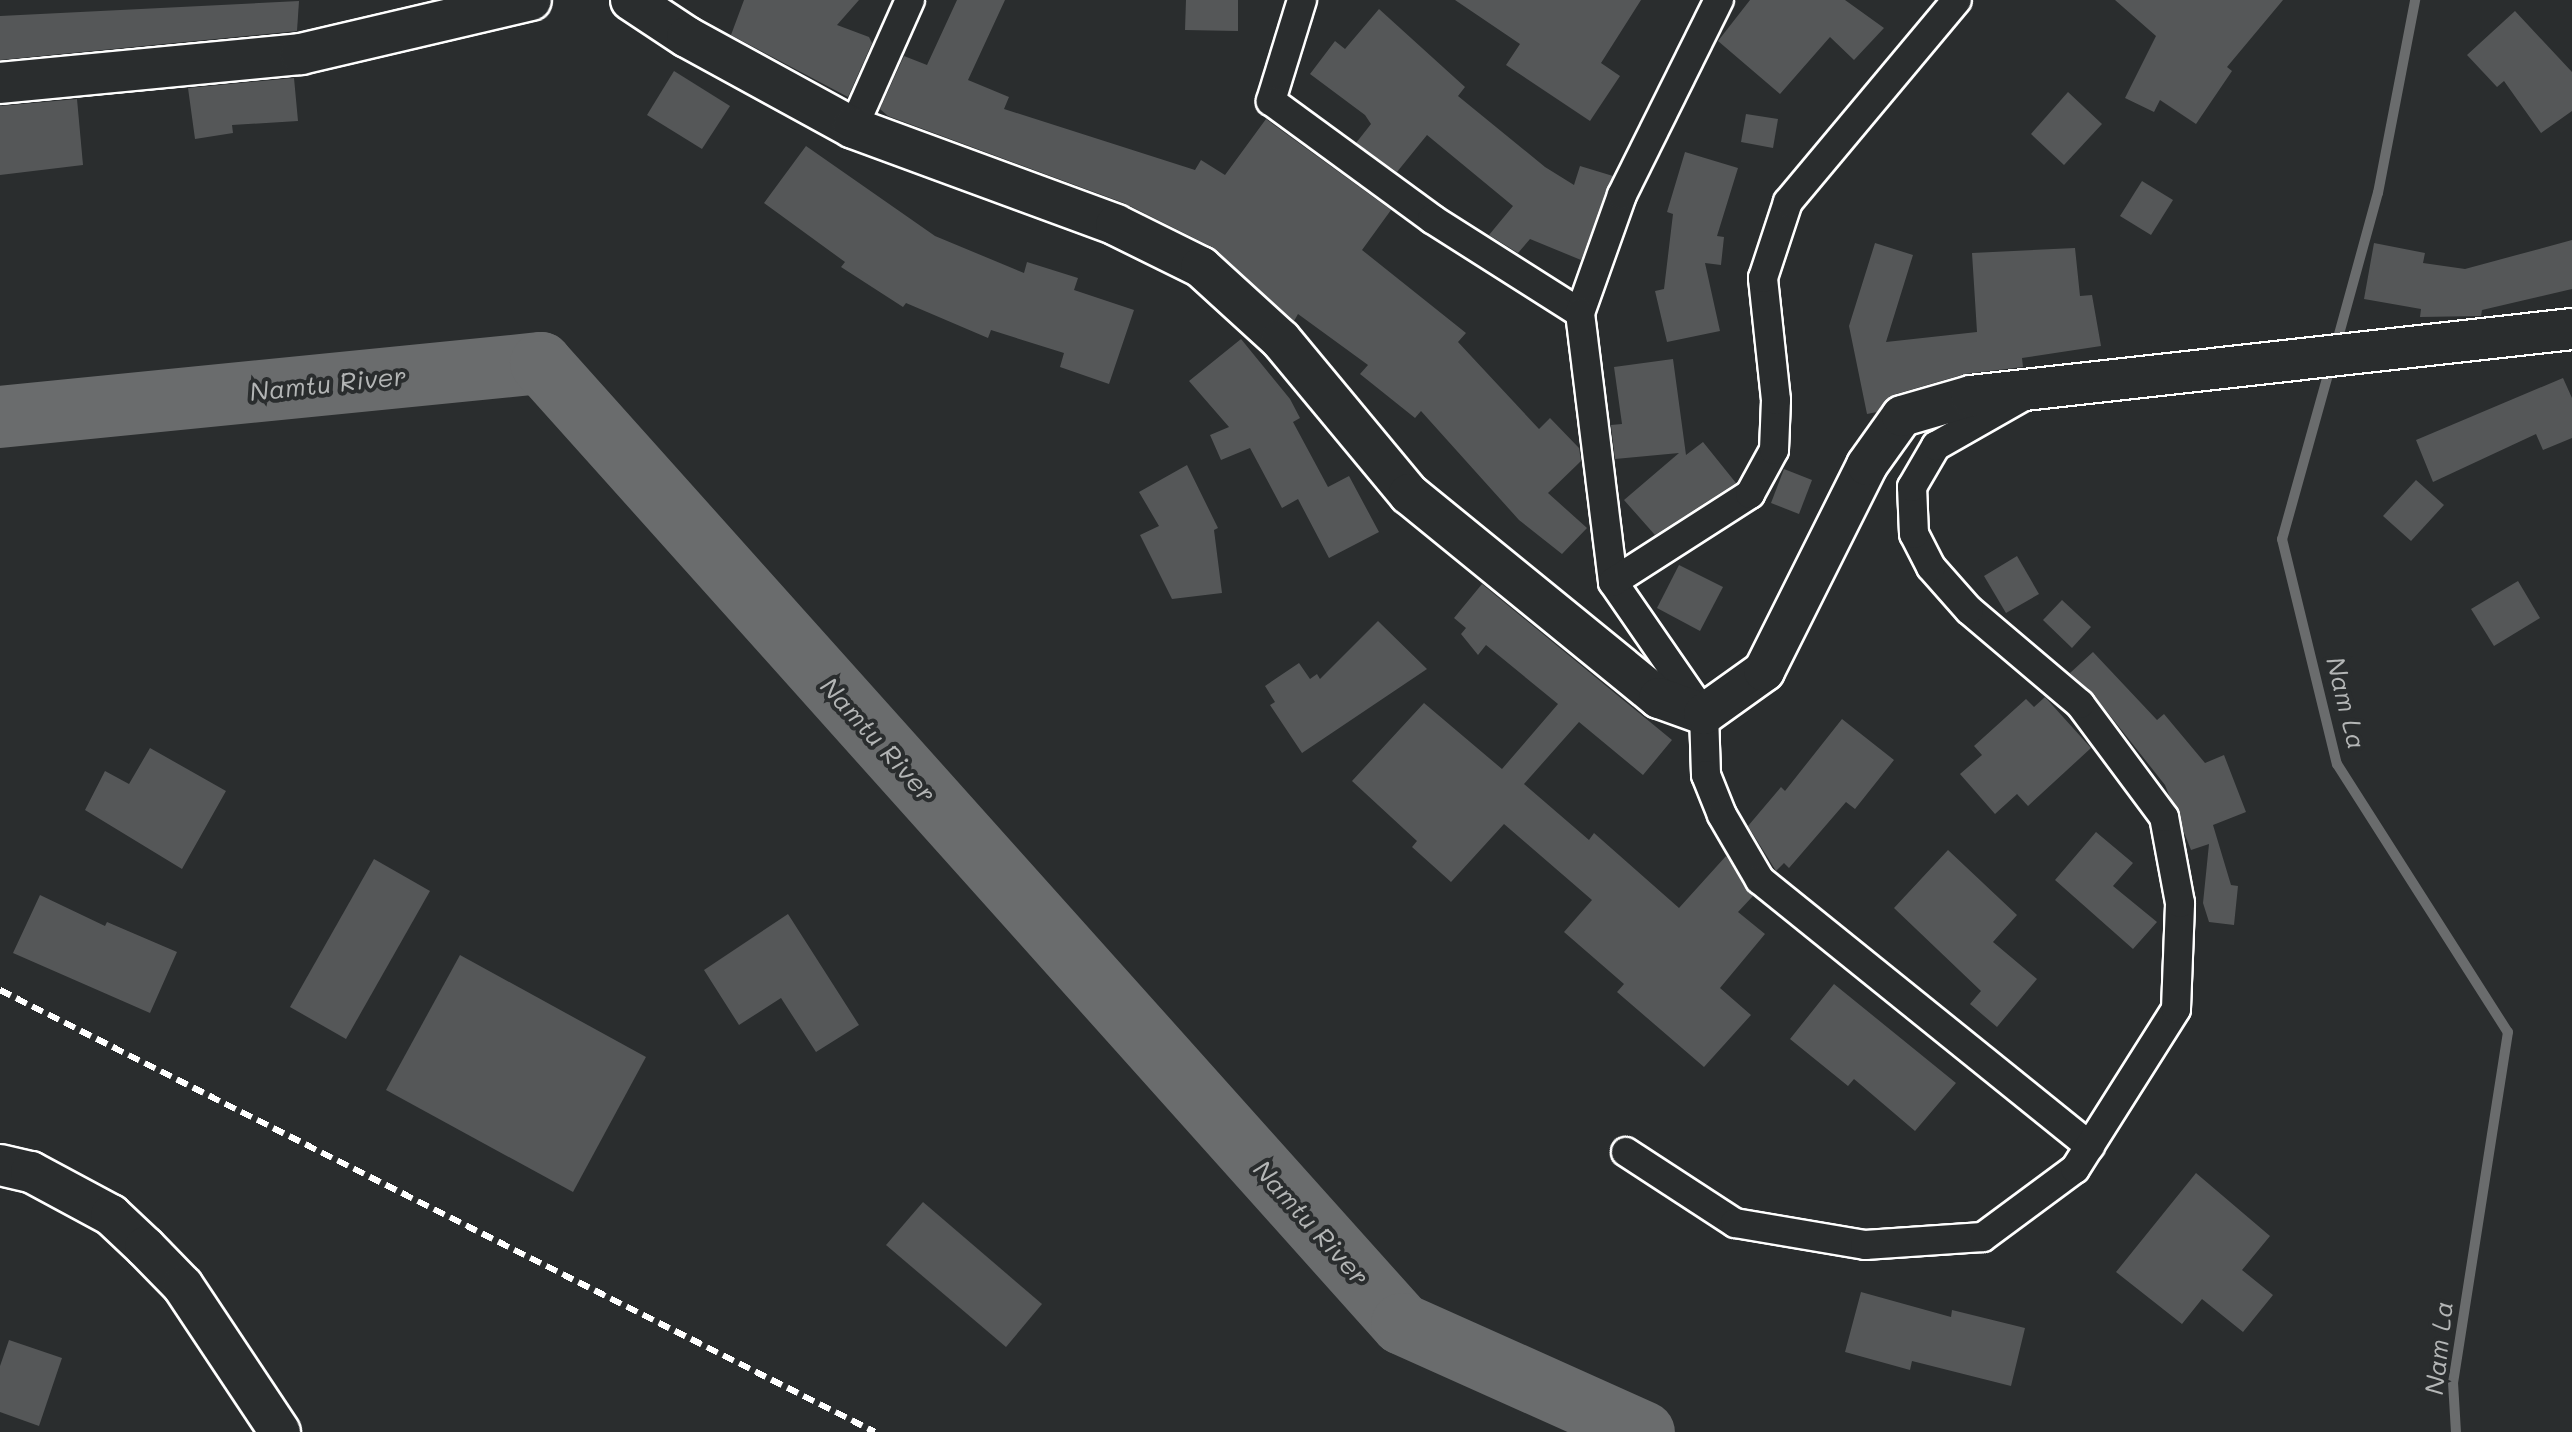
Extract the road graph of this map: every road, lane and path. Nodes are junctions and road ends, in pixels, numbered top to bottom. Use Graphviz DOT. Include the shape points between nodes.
graph roads {
  1 [pos="531,0"];
  2 [pos="631,0"];
  3 [pos="910,0"];
  4 [pos="1302,0"];
  5 [pos="1719,0"];
  6 [pos="1957,0"];
  7 [pos="0,83"];
  8 [pos="853,128"];
  9 [pos="1580,313"];
  10 [pos="2572,329"];
  11 [pos="2035,389"];
  12 [pos="1613,582"];
  13 [pos="1704,714"];
  14 [pos="2090,1146"];
  15 [pos="1626,1152"];
  16 [pos="0,1165"];
  17 [pos="280,1432"];
  1 -- 7 [label="street" via="301,54"];
  2 -- 8 [label="street" via="687,37"];
  3 -- 8 [label="street"];
  4 -- 9 [label="street" via="1271,101 1432,219"];
  5 -- 9 [label="street" via="1622,195"];
  6 -- 12 [label="street" via="1788,202 1763,278 1776,400 1774,450 1750,494"];
  8 -- 13 [label="street" via="1116,225 1201,267 1281,340 1409,494 1659,698"];
  9 -- 12 [label="street"];
  10 -- 11 [label="street"];
  11 -- 13 [label="street" via="1971,396 1902,416 1867,465 1764,671"];
  11 -- 14 [label="street" via="1936,446 1912,487 1914,534 1931,567 1969,610 2080,704 2164,817 2180,903 2176,1009"];
  12 -- 13 [label="street"];
  13 -- 14 [label="street" via="1706,775 1722,815 1760,880"];
  14 -- 15 [label="street" via="2075,1169 1983,1237 1865,1245 1735,1223"];
  16 -- 17 [label="street" via="31,1172 111,1215 183,1286"];
}
